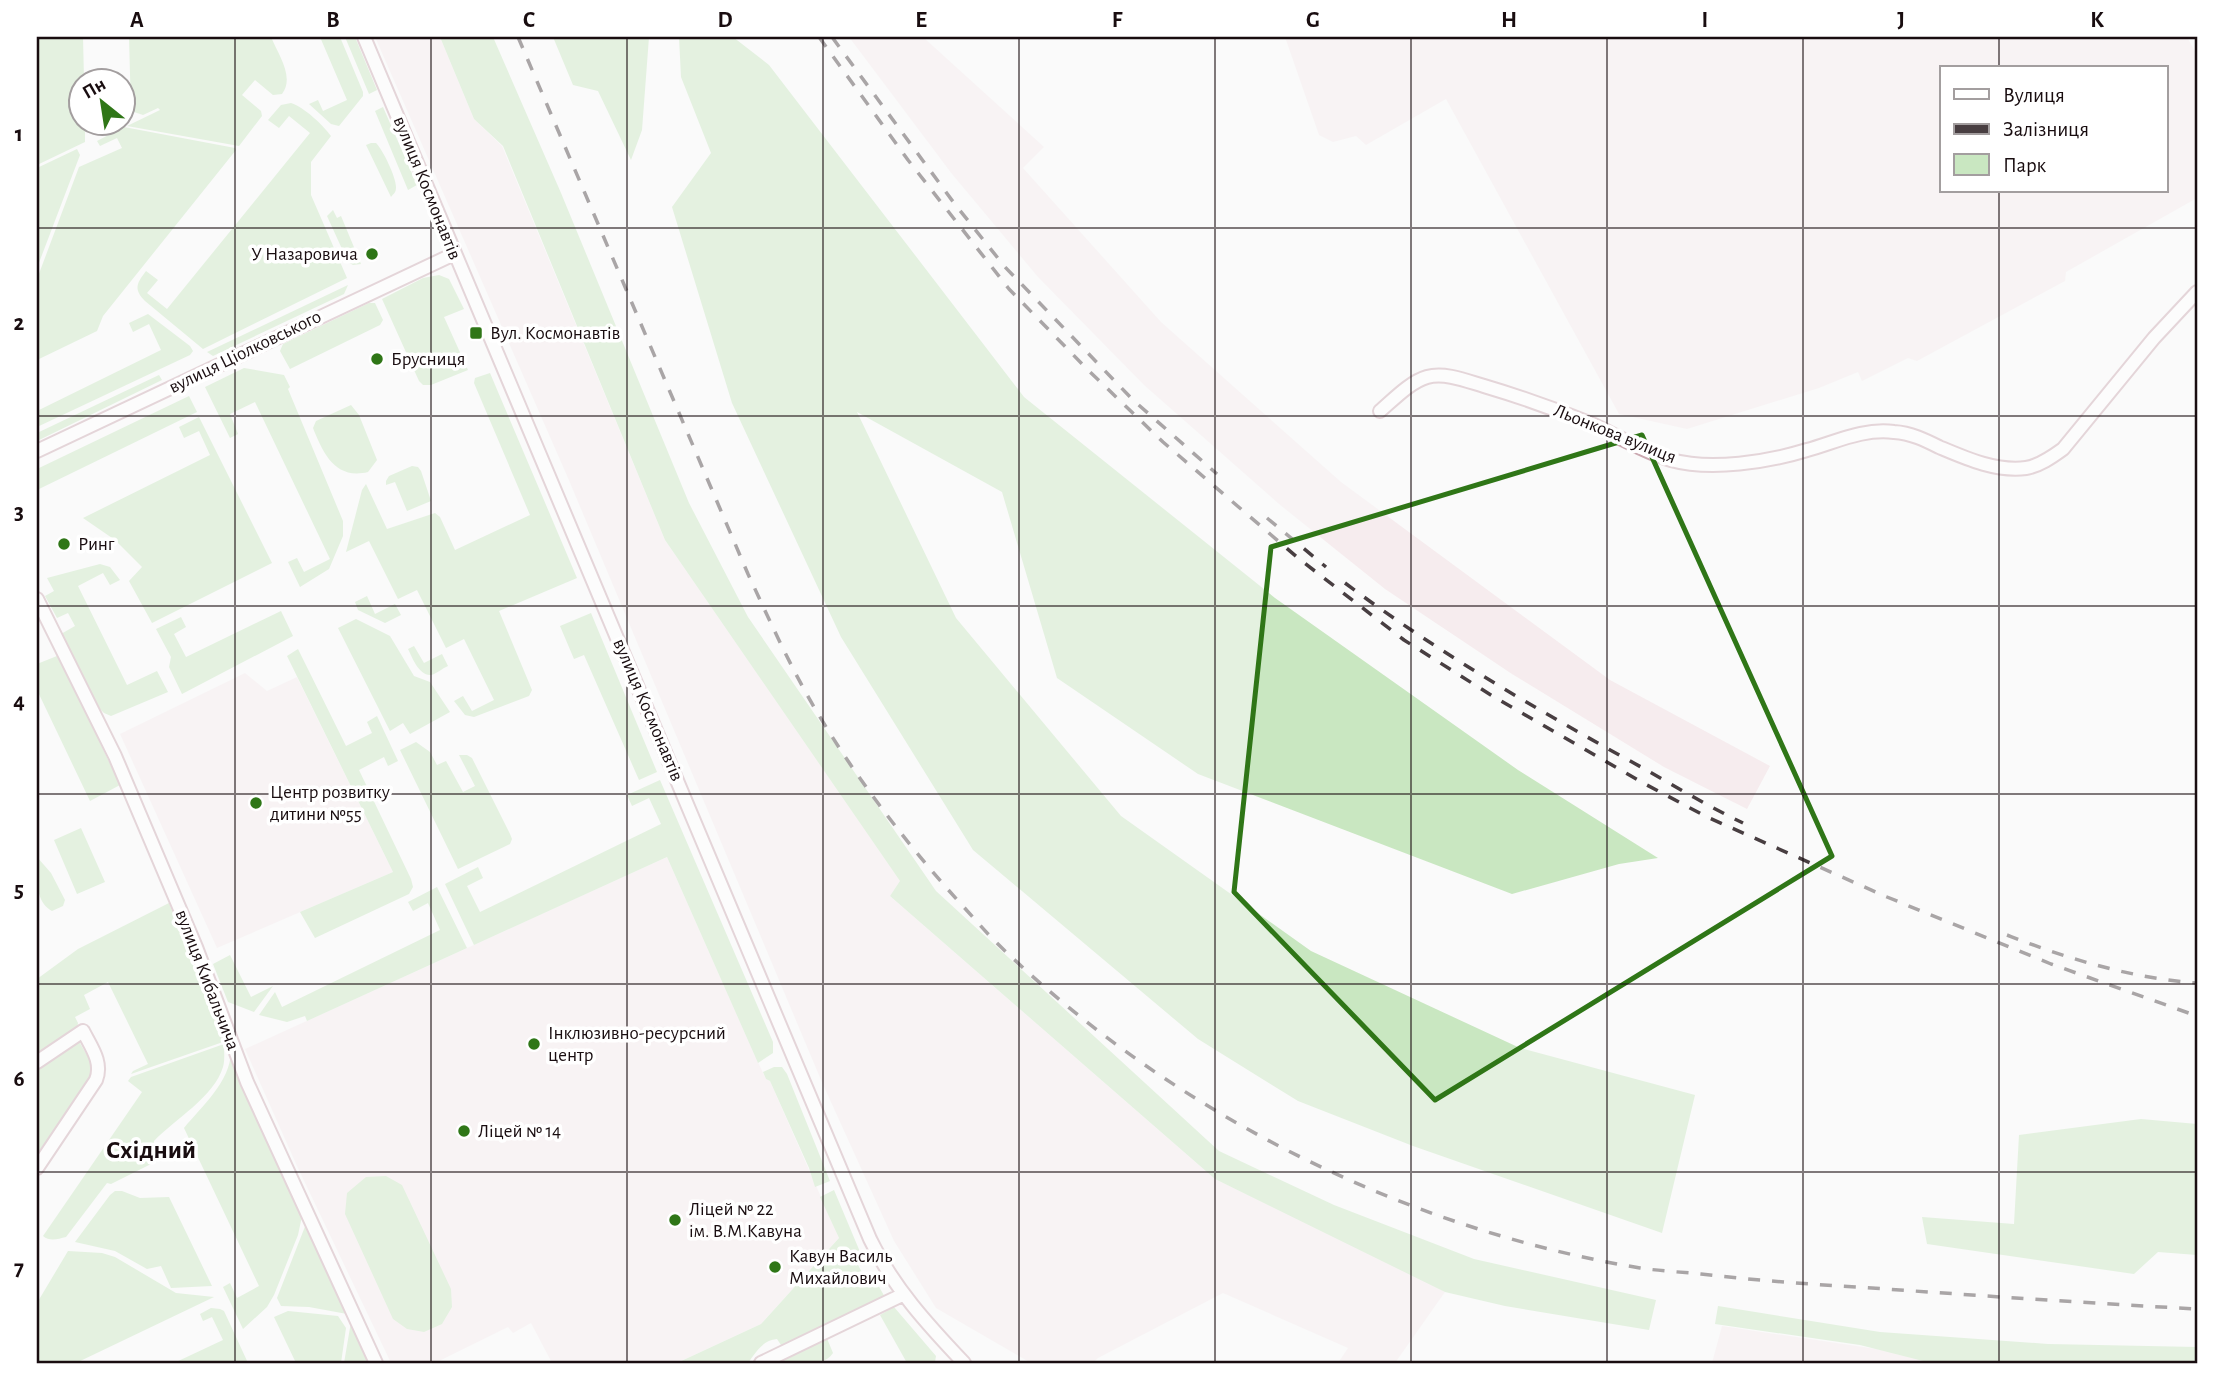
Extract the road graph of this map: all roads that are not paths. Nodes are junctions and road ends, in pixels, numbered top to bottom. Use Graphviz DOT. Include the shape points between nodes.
graph roads {
  1 [pos="364,37"];
  2 [pos="454,254"];
  3 [pos="2197,292"];
  4 [pos="1380,411"];
  5 [pos="37,451"];
  6 [pos="37,599"];
  7 [pos="37,1062"];
  8 [pos="37,1168"];
  9 [pos="902,1295"];
  10 [pos="376,1363"];
  11 [pos="761,1363"];
  12 [pos="964,1363"];
  1 -- 2 [label="street, вулиця Космонавтів"];
  2 -- 5 [label="street, вулиця Ціолковського"];
  2 -- 9 [label="street, вулиця Космонавтів" via="845,1180 876,1252"];
  3 -- 4 [label="street, Льонкова вулиця" via="2063,449 2028,468 1990,466 1914,435 1876,431 1740,463 1670,460 1525,399 1438,375 1417,381"];
  6 -- 10 [label="street, вулиця Кибальчича" via="116,755 247,1082"];
  7 -- 8 [label="street" via="83,1031 99,1069"];
  9 -- 11 [label="street"];
  9 -- 12 [label="street, вулиця Космонавтів"];
}
